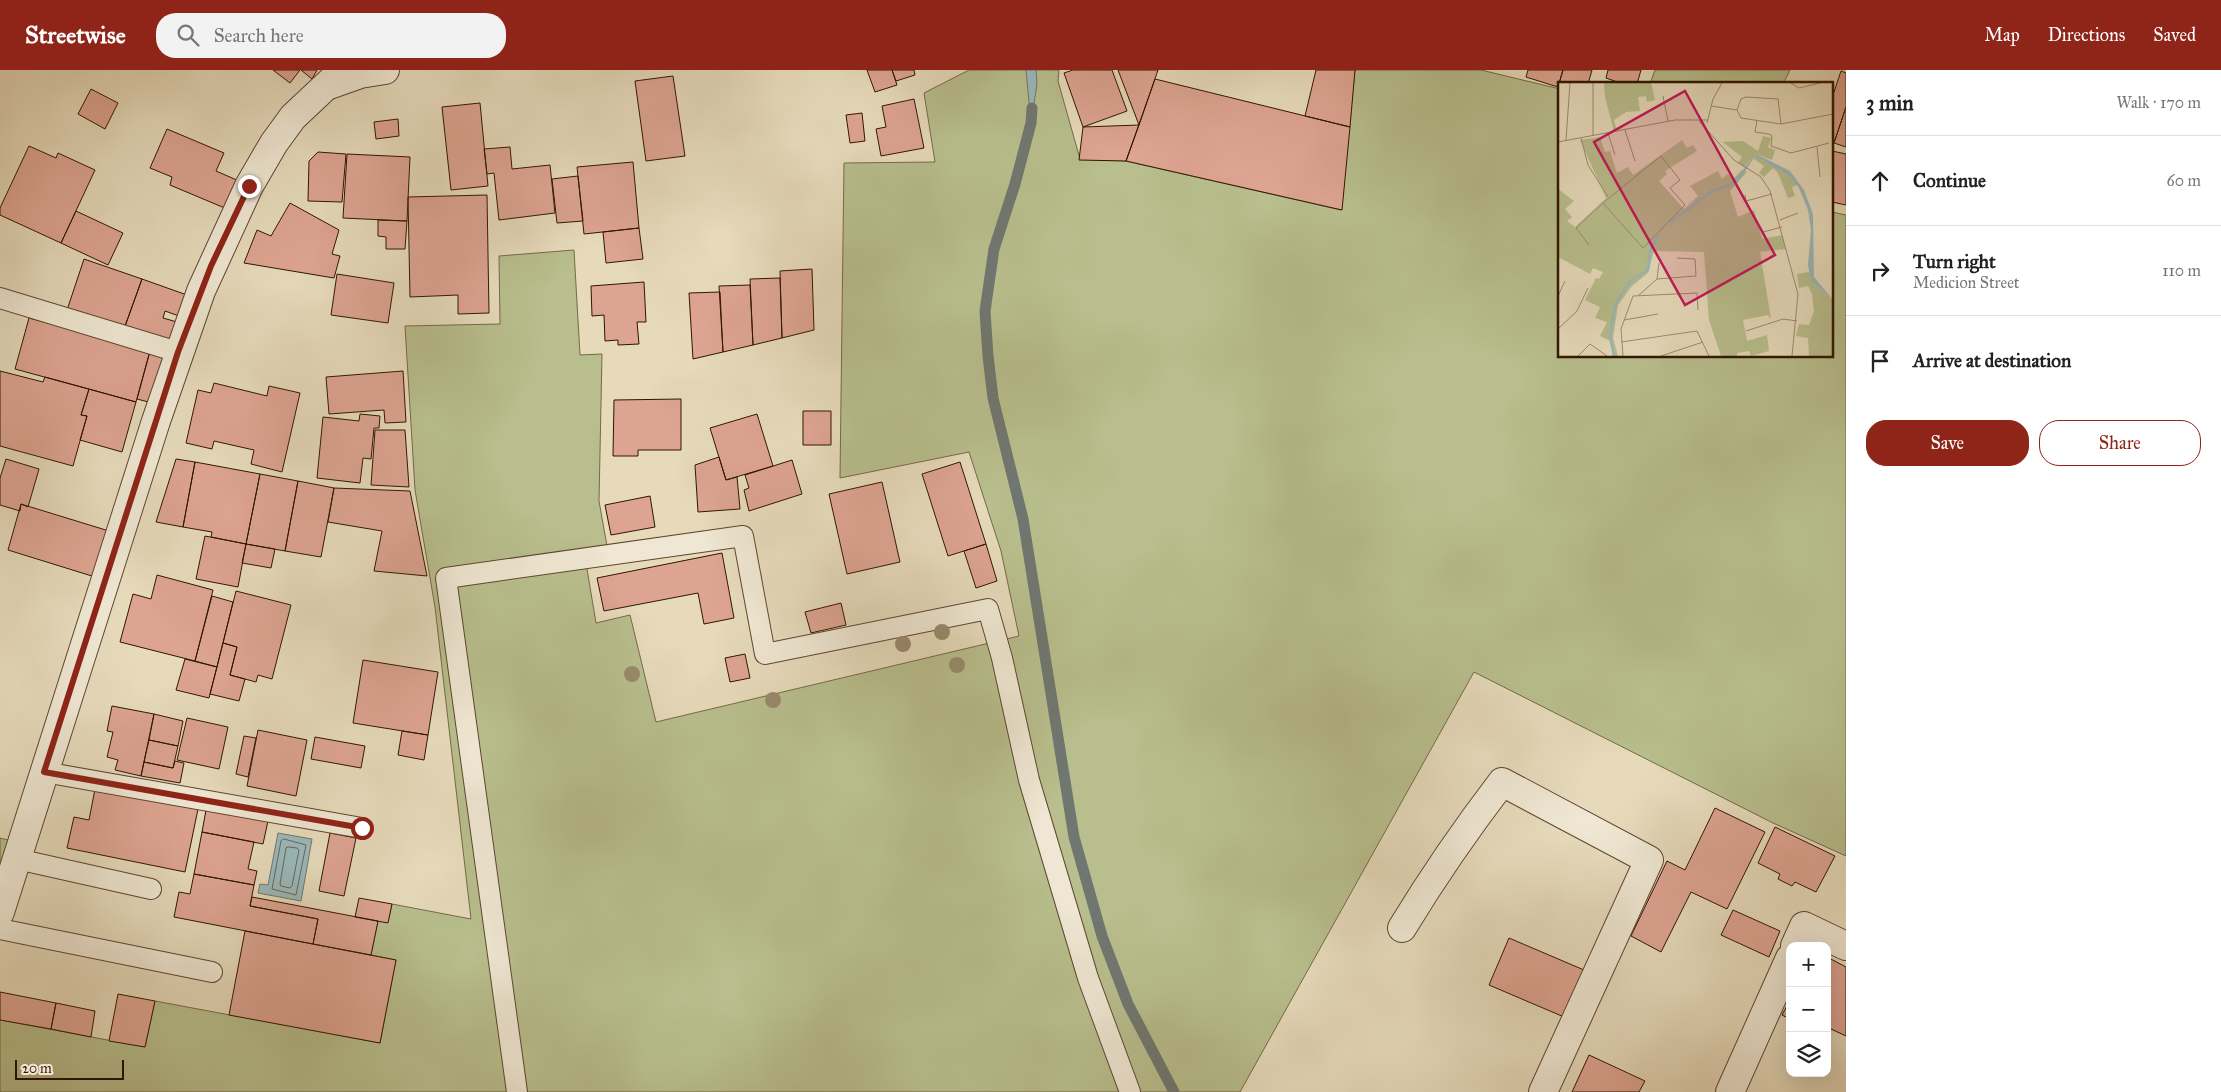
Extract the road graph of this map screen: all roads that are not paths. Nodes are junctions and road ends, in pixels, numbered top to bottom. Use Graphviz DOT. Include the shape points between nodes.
graph roads {
  1 [pos="385,70"];
  2 [pos="336,77"];
  3 [pos="0,298"];
  4 [pos="178,352"];
  5 [pos="44,772"];
  6 [pos="362,828"];
  7 [pos="17,859"];
  8 [pos="152,888"];
  9 [pos="0,912"];
  10 [pos="1402,928"];
  11 [pos="0,929"];
  12 [pos="1797,942"];
  13 [pos="1846,946"];
  14 [pos="1786,967"];
  15 [pos="212,972"];
  16 [pos="518,1092"];
  17 [pos="1130,1092"];
  18 [pos="1543,1092"];
  19 [pos="1730,1092"];
  1 -- 2 [label="street"];
  2 -- 4 [label="street" via="293,117 249,186 211,266"];
  3 -- 4 [label="lane"];
  4 -- 5 [label="street"];
  5 -- 6 [label="lane"];
  5 -- 7 [label="street"];
  7 -- 8 [label="lane"];
  7 -- 9 [label="street"];
  10 -- 18 [label="street" via="1457,842 1502,782 1649,860"];
  11 -- 15 [label="lane"];
  12 -- 13 [label="street" via="1804,926"];
  14 -- 19 [label="street"];
  16 -- 17 [label="lane" via="446,578 743,536 765,654 988,609 1029,780 1088,978"];
}
